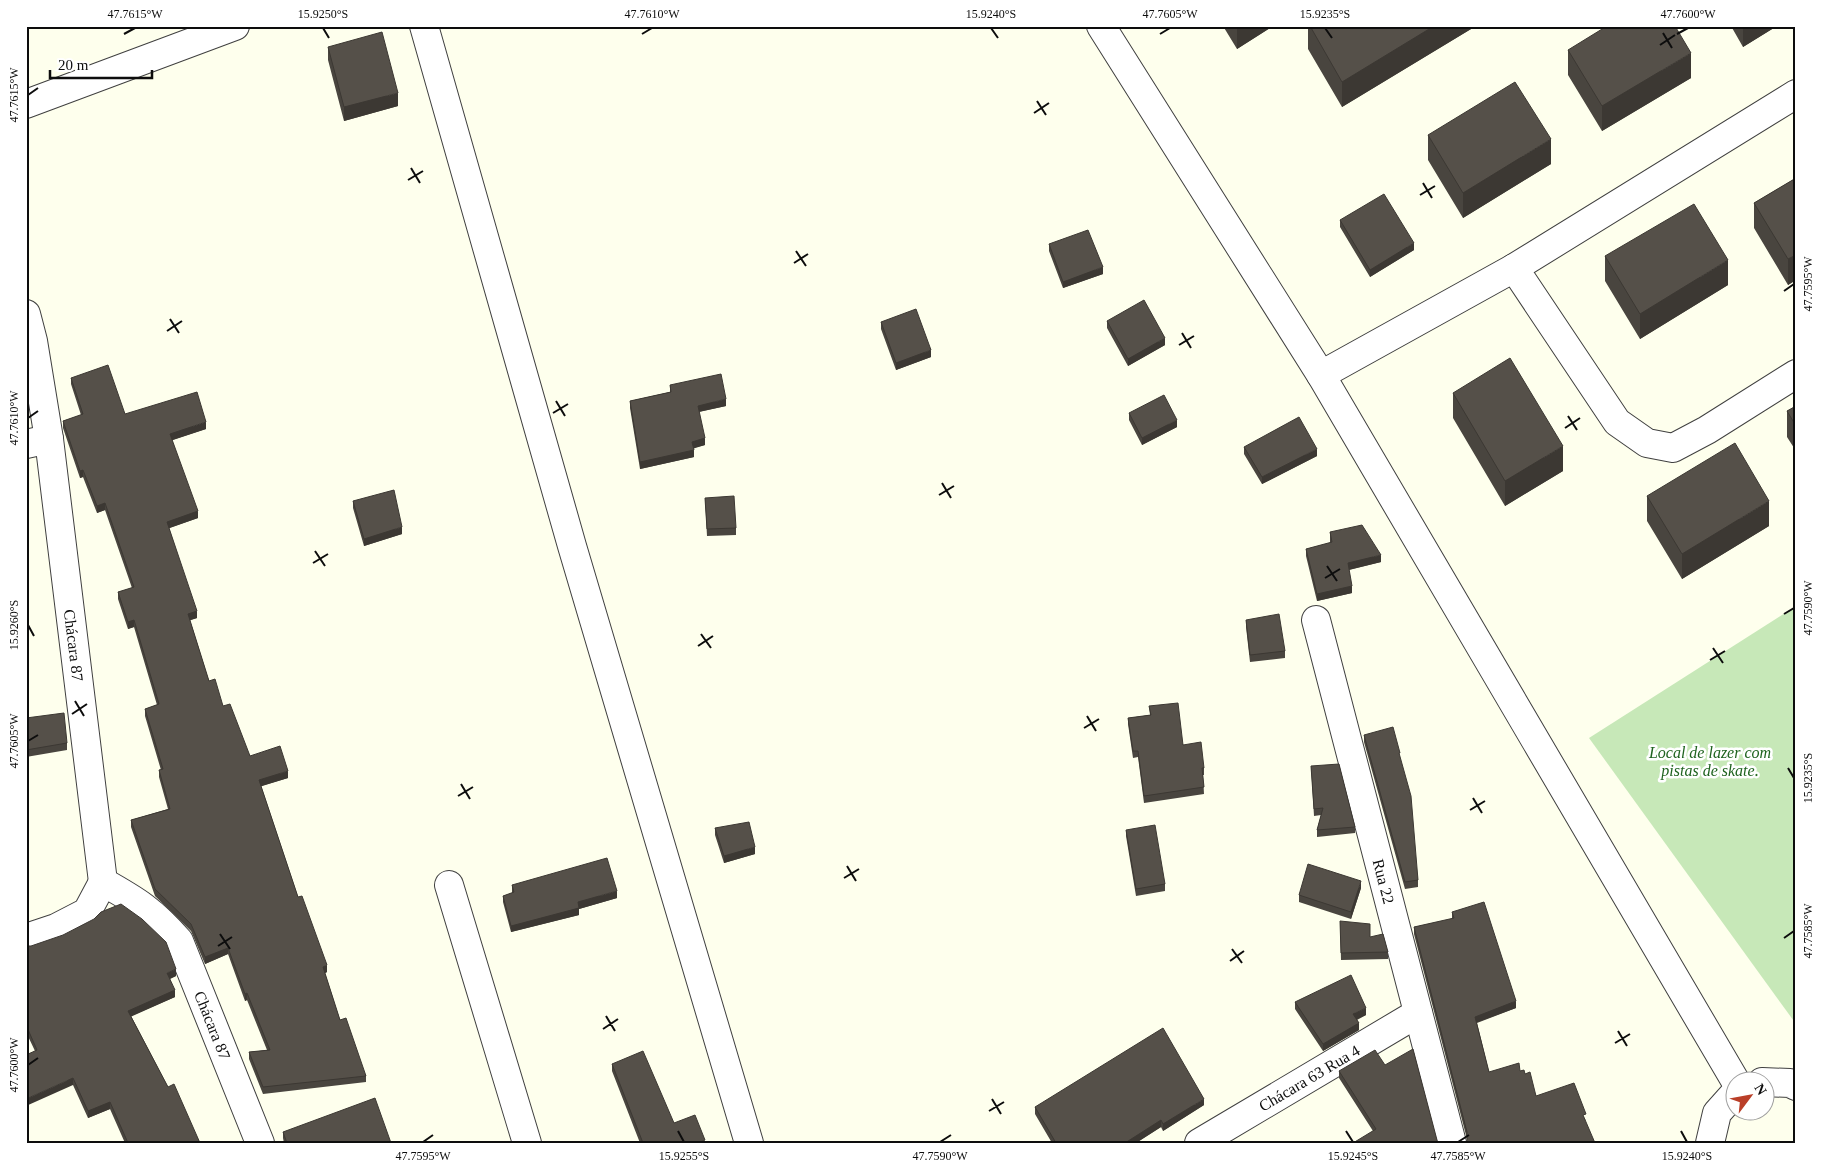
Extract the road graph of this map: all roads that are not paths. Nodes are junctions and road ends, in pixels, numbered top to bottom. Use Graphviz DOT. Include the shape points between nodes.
graph roads {
  1 [pos="235,26"];
  2 [pos="424,26"];
  3 [pos="1101,26"];
  4 [pos="1796,94"];
  5 [pos="26,104"];
  6 [pos="1514,268"];
  7 [pos="26,314"];
  8 [pos="1796,374"];
  9 [pos="1321,375"];
  10 [pos="38,441"];
  11 [pos="1316,620"];
  12 [pos="103,882"];
  13 [pos="449,885"];
  14 [pos="26,938"];
  15 [pos="1418,1013"];
  16 [pos="1730,1072"];
  17 [pos="1774,1082"];
  18 [pos="1796,1086"];
  19 [pos="1724,1105"];
  20 [pos="260,1143"];
  21 [pos="527,1143"];
  22 [pos="749,1143"];
  23 [pos="1199,1143"];
  24 [pos="1452,1143"];
  25 [pos="1710,1143"];
  1 -- 5 [label="street"];
  2 -- 22 [label="street" via="569,536"];
  3 -- 9 [label="street"];
  4 -- 6 [label="street"];
  6 -- 8 [label="street" via="1617,422 1647,442 1673,448"];
  6 -- 9 [label="street"];
  7 -- 10 [label="street, Chácara 87" via="33,341"];
  9 -- 16 [label="street"];
  10 -- 12 [label="street, Chácara 87"];
  11 -- 15 [label="street, Rua 22"];
  12 -- 14 [label="street" via="87,912 56,928"];
  12 -- 20 [label="street, Chácara 87" via="144,905 179,941"];
  13 -- 21 [label="street"];
  15 -- 23 [label="street, Chácara 63 Rua 4"];
  15 -- 24 [label="street, Rua 22"];
  17 -- 18 [label="street"];
  19 -- 25 [label="street" via="1717,1112"];
}
